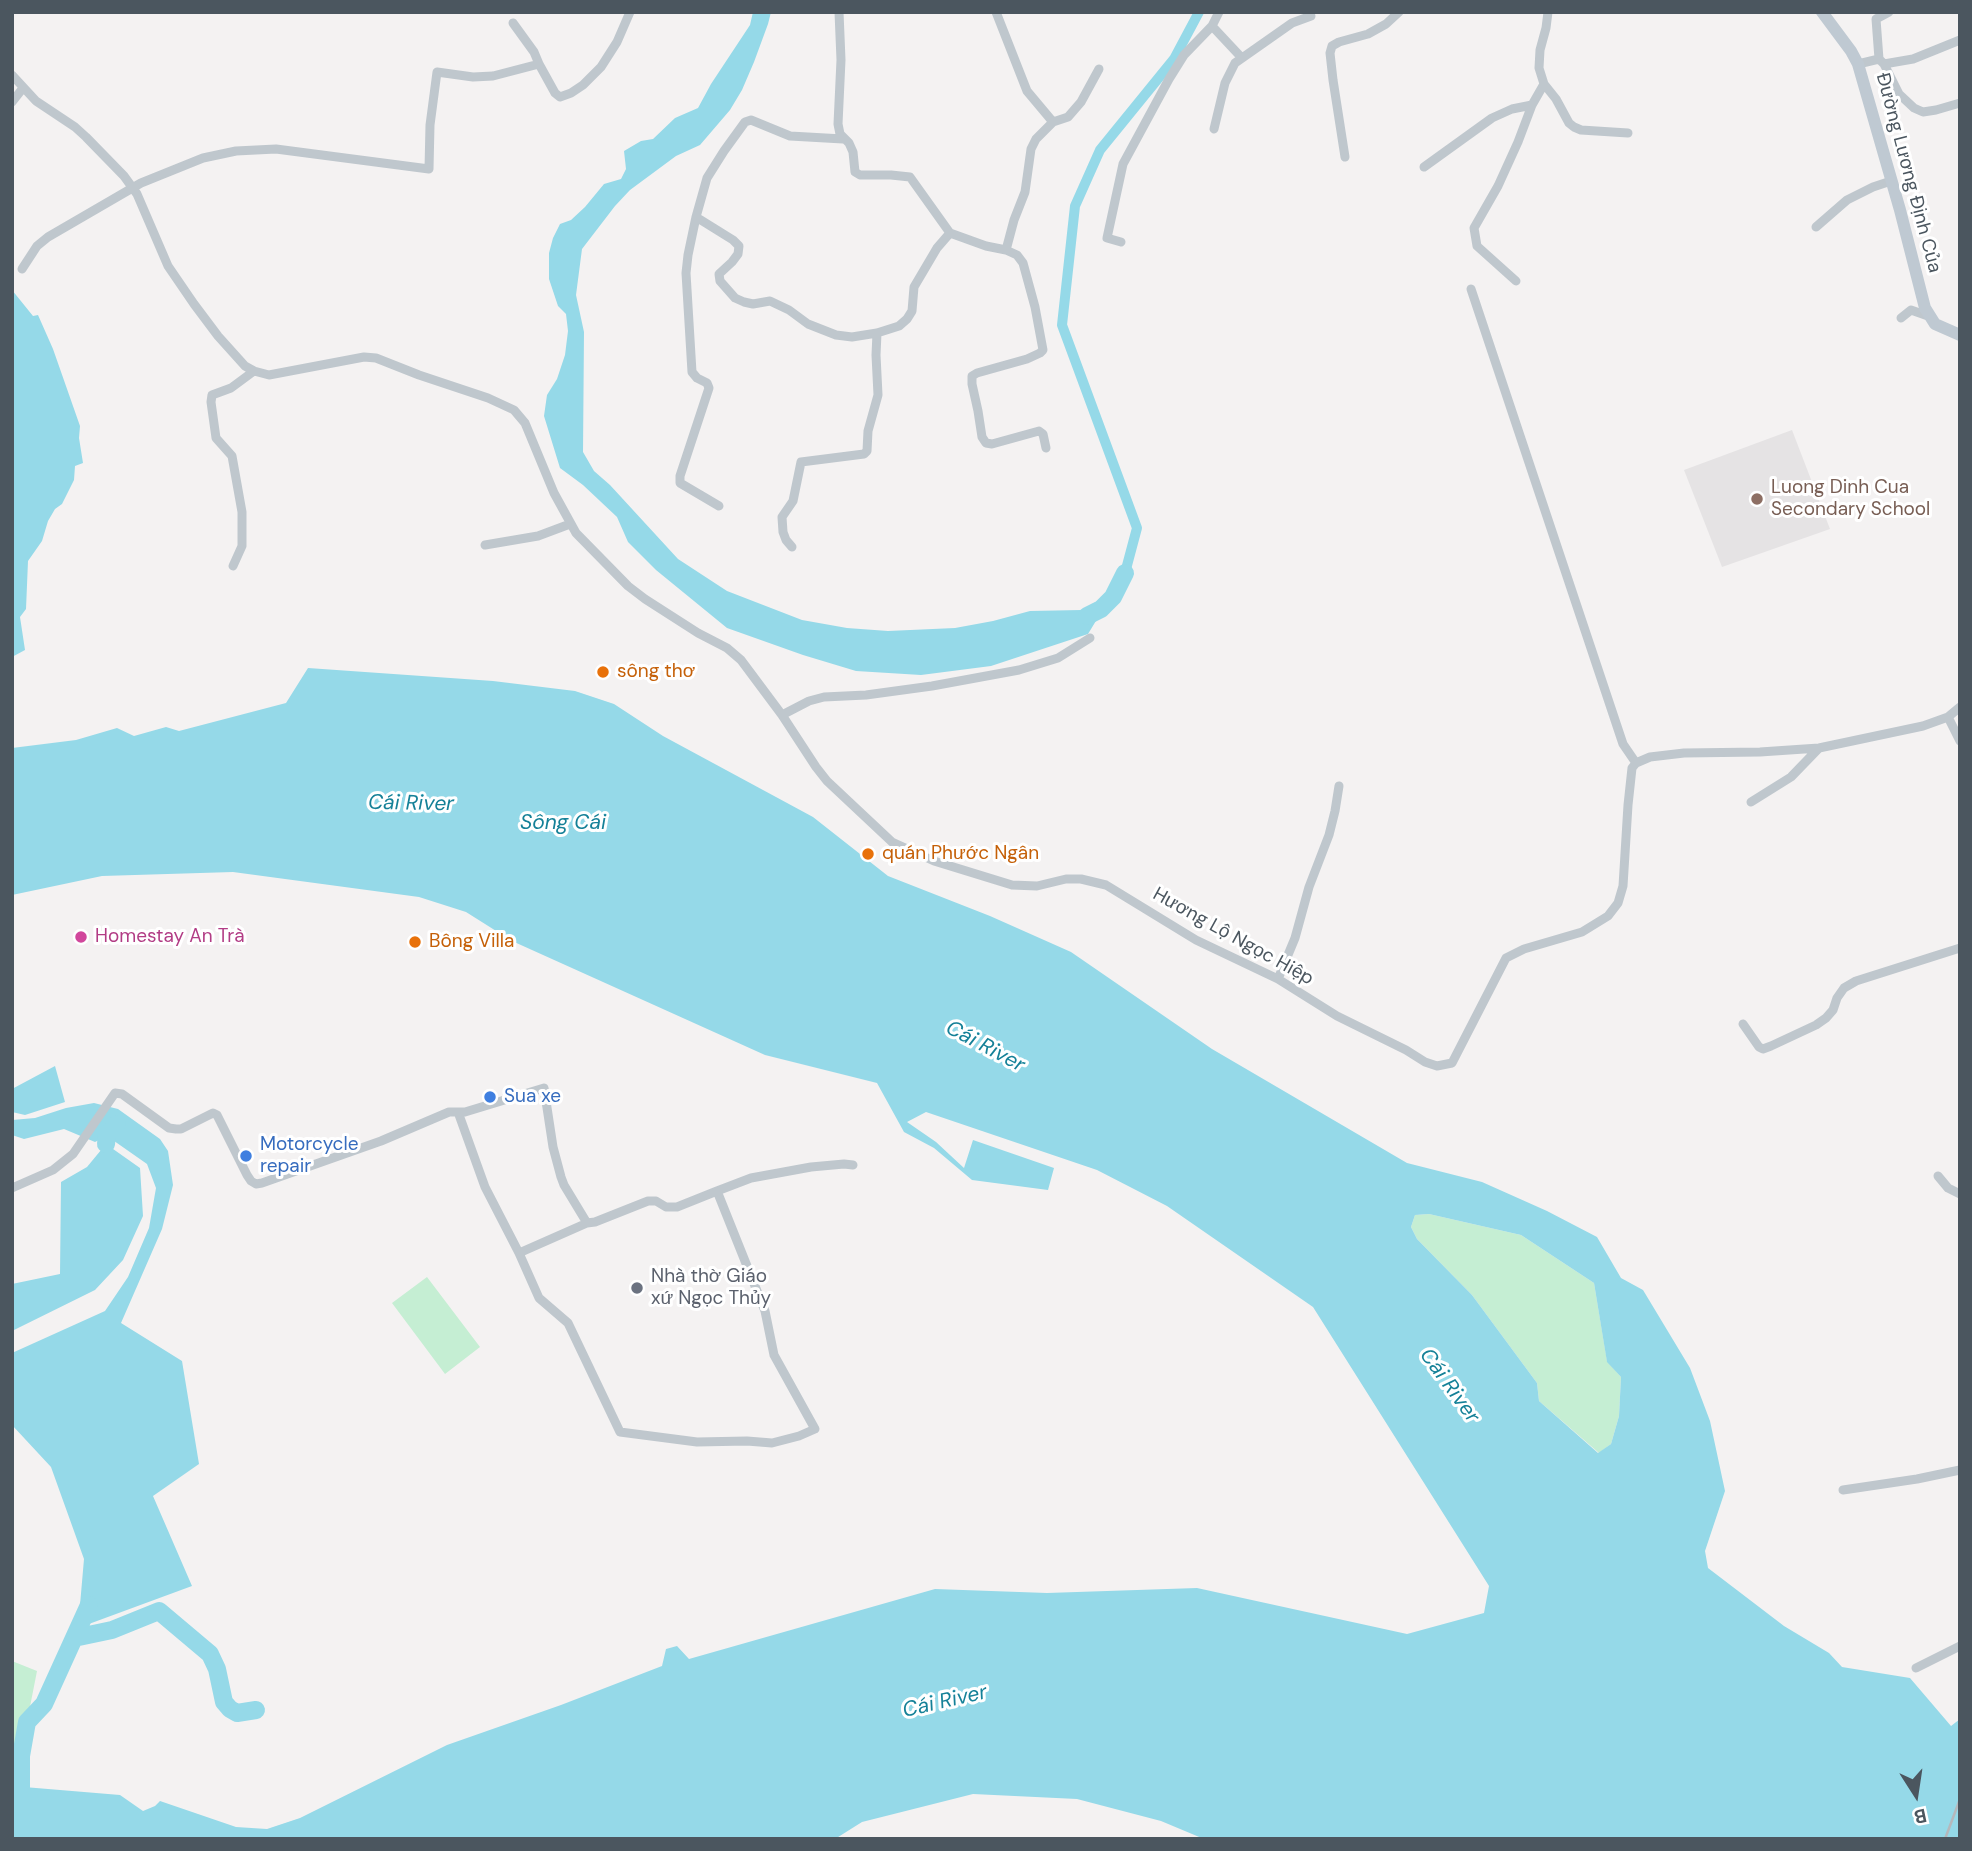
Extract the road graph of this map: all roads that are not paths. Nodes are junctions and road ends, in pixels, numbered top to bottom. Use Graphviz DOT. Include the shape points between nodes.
graph roads {
  1 [pos="630,12"];
  2 [pos="839,12"];
  3 [pos="996,12"];
  4 [pos="1219,12"];
  5 [pos="1399,12"];
  6 [pos="1548,12"];
  7 [pos="1822,12"];
  8 [pos="1889,12"];
  9 [pos="1311,16"];
  10 [pos="513,23"];
  11 [pos="1212,26"];
  12 [pos="1960,40"];
  13 [pos="1241,57"];
  14 [pos="1881,61"];
  15 [pos="540,64"];
  16 [pos="1858,64"];
  17 [pos="1099,69"];
  18 [pos="12,75"];
  19 [pos="1544,84"];
  20 [pos="23,88"];
  21 [pos="12,102"];
  22 [pos="1960,103"];
  23 [pos="1532,105"];
  24 [pos="1053,122"];
  25 [pos="1214,129"];
  26 [pos="1628,133"];
  27 [pos="843,139"];
  28 [pos="1345,157"];
  29 [pos="1424,167"];
  30 [pos="1891,181"];
  31 [pos="132,187"];
  32 [pos="696,217"];
  33 [pos="1815,227"];
  34 [pos="950,233"];
  35 [pos="1121,242"];
  36 [pos="1006,250"];
  37 [pos="22,269"];
  38 [pos="1516,281"];
  39 [pos="1471,289"];
  40 [pos="1928,316"];
  41 [pos="1901,318"];
  42 [pos="877,333"];
  43 [pos="1960,335"];
  44 [pos="254,371"];
  45 [pos="1046,449"];
  46 [pos="719,506"];
  47 [pos="570,524"];
  48 [pos="485,545"];
  49 [pos="792,547"];
  50 [pos="233,566"];
  51 [pos="1090,638"];
  52 [pos="1960,707"];
  53 [pos="782,715"];
  54 [pos="1948,718"];
  55 [pos="1960,741"];
  56 [pos="1819,748"];
  57 [pos="1636,763"];
  58 [pos="1339,786"];
  59 [pos="1751,802"];
  60 [pos="1960,948"];
  61 [pos="1278,979"];
  62 [pos="1743,1024"];
  63 [pos="458,1112"];
  64 [pos="853,1165"];
  65 [pos="1938,1176"];
  66 [pos="12,1188"];
  67 [pos="717,1191"];
  68 [pos="1960,1194"];
  69 [pos="587,1223"];
  70 [pos="519,1253"];
  71 [pos="1960,1470"];
  72 [pos="1843,1490"];
  73 [pos="1960,1646"];
  74 [pos="1916,1668"];
  1 -- 15 [label="street" via="601,67 571,93 560,97 555,93"];
  2 -- 27 [label="street" via="838,117"];
  3 -- 24 [label="street" via="1027,91"];
  4 -- 11 [label="street"];
  5 -- 28 [label="street" via="1368,34 1332,46"];
  6 -- 19 [label="street" via="1540,50"];
  7 -- 16 [label="street, Đường Lương Định Của"];
  8 -- 14 [label="street" via="1876,19"];
  9 -- 13 [label="street" via="1292,23"];
  10 -- 15 [label="street"];
  11 -- 13 [label="street"];
  11 -- 35 [label="street" via="1179,63 1123,164 1107,238"];
  12 -- 14 [label="street" via="1913,60"];
  13 -- 25 [label="street" via="1225,83"];
  14 -- 16 [label="street"];
  14 -- 22 [label="street" via="1899,93 1914,108 1936,110"];
  15 -- 31 [label="street" via="493,76 437,72 429,169 292,150 245,150 203,158"];
  16 -- 30 [label="street, Đường Lương Định Của"];
  17 -- 24 [label="street" via="1081,103 1068,117"];
  18 -- 20 [label="street"];
  19 -- 23 [label="street"];
  19 -- 26 [label="street" via="1574,127"];
  20 -- 21 [label="street"];
  20 -- 31 [label="street" via="75,127"];
  23 -- 29 [label="street" via="1492,118"];
  23 -- 38 [label="street" via="1498,186 1474,228 1477,246"];
  24 -- 36 [label="street" via="1031,149 1025,192"];
  27 -- 32 [label="street" via="790,136 745,121 707,178"];
  27 -- 34 [label="street" via="853,152 855,172 910,177"];
  30 -- 33 [label="street" via="1847,200"];
  30 -- 40 [label="street, Đường Lương Định Của"];
  31 -- 37 [label="street" via="48,237"];
  31 -- 44 [label="street" via="168,266 237,358"];
  32 -- 42 [label="street" via="739,246 738,254 719,274 735,298 753,304 770,301 836,335"];
  32 -- 46 [label="street" via="686,273 692,372 709,388 680,483"];
  34 -- 36 [label="street"];
  34 -- 42 [label="street" via="914,287 907,320"];
  36 -- 45 [label="street" via="1023,263 1043,349 1027,359 972,376 982,437 992,444 1038,431"];
  39 -- 57 [label="street" via="1623,744"];
  40 -- 41 [label="street" via="1912,310"];
  40 -- 43 [label="street" via="1942,329"];
  42 -- 49 [label="street" via="877,395 867,451 801,462 793,501 782,517"];
  44 -- 47 [label="street, Hương Lộ Ngọc Hiệp" via="282,374 376,358 514,410 525,423"];
  44 -- 50 [label="street" via="212,395 211,402 216,438 232,456 242,512 242,546"];
  47 -- 48 [label="street" via="538,536"];
  47 -- 53 [label="street, Hương Lộ Ngọc Hiệp" via="628,586 741,660"];
  51 -- 53 [label="street" via="1058,658 1019,670 932,686 824,697"];
  52 -- 54 [label="street"];
  53 -- 61 [label="street, Hương Lộ Ngọc Hiệp" via="827,781 901,847 1012,885 1037,886 1066,879 1106,885 1196,940"];
  54 -- 55 [label="street"];
  54 -- 56 [label="street"];
  56 -- 57 [label="street" via="1684,753"];
  56 -- 59 [label="street" via="1791,777"];
  57 -- 61 [label="street, Hương Lộ Ngọc Hiệp" via="1618,903 1582,932 1506,958 1452,1063 1437,1066 1425,1062"];
  58 -- 61 [label="street" via="1329,835"];
  60 -- 62 [label="street" via="1856,981 1844,988 1826,1017 1763,1049"];
  63 -- 66 [label="street" via="256,1184 214,1113 181,1129 169,1128 115,1093 73,1154 53,1170"];
  63 -- 69 [label="street" via="544,1088 561,1177"];
  63 -- 70 [label="street" via="485,1187"];
  64 -- 67 [label="street" via="751,1178"];
  65 -- 68 [label="street"];
  67 -- 69 [label="street" via="677,1207 648,1201"];
  67 -- 70 [label="street" via="765,1311 774,1355 815,1429 799,1436 772,1443 697,1442 620,1432 568,1323 539,1298"];
  69 -- 70 [label="street"];
  71 -- 72 [label="street"];
  73 -- 74 [label="street"];
}
